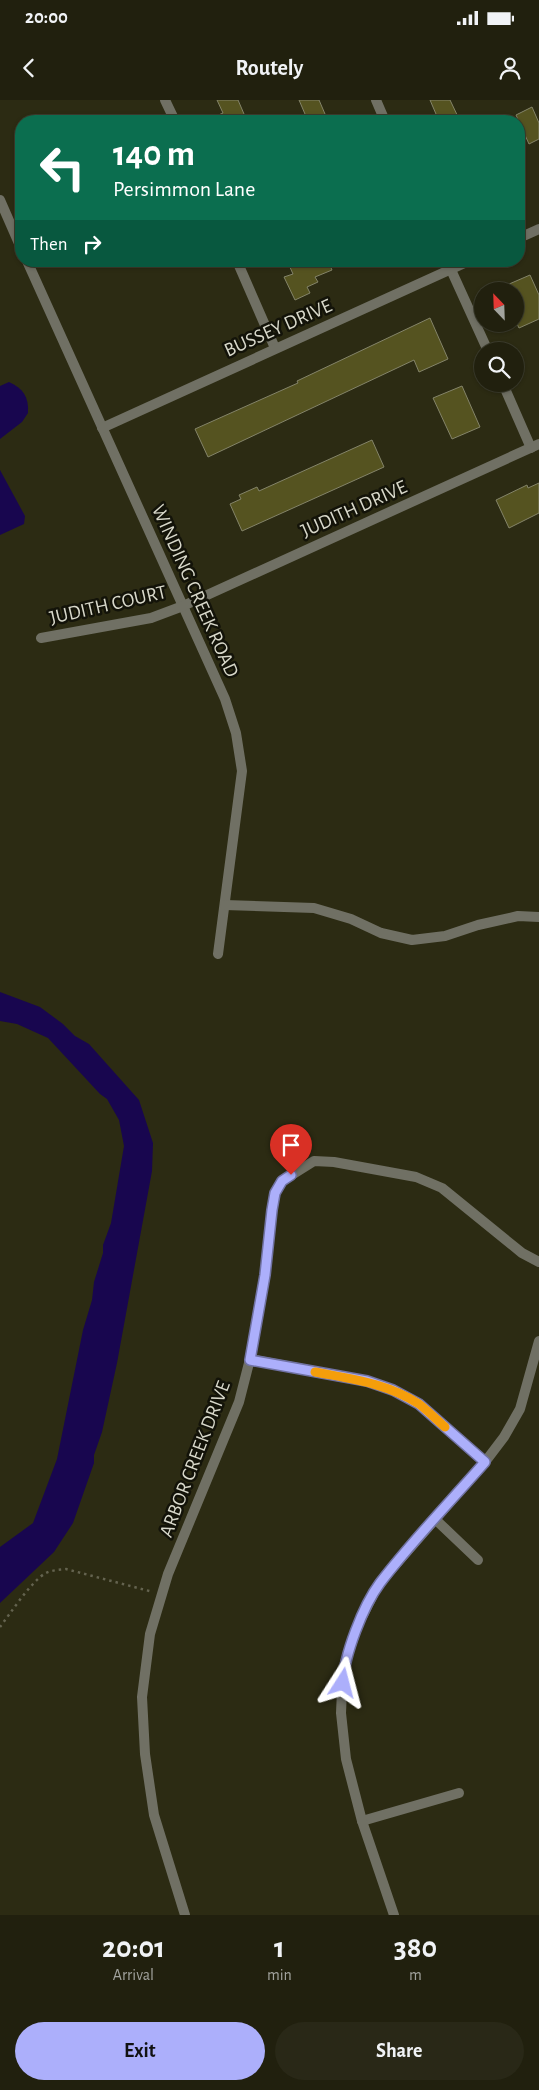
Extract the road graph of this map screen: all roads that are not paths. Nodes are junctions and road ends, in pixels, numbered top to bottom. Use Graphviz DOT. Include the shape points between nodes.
graph roads {
  1 [pos="165,100"];
  2 [pos="376,100"];
  3 [pos="172,115"];
  4 [pos="382,115"];
  5 [pos="0,200"];
  6 [pos="539,229"];
  7 [pos="15,234"];
  8 [pos="525,235"];
  9 [pos="30,267"];
  10 [pos="240,267"];
  11 [pos="445,267"];
  12 [pos="450,267"];
  13 [pos="484,342"];
  14 [pos="275,348"];
  15 [pos="507,392"];
  16 [pos="102,428"];
  17 [pos="535,446"];
  18 [pos="182,606"];
  19 [pos="40,638"];
  20 [pos="225,904"];
  21 [pos="539,917"];
  22 [pos="218,954"];
  23 [pos="539,1262"];
  24 [pos="539,1341"];
  25 [pos="250,1360"];
  26 [pos="485,1462"];
  27 [pos="435,1519"];
  28 [pos="478,1560"];
  29 [pos="459,1793"];
  30 [pos="362,1821"];
  31 [pos="185,1915"];
  32 [pos="394,1915"];
  1 -- 3 [label="street"];
  2 -- 4 [label="street"];
  5 -- 7 [label="street"];
  6 -- 8 [label="street"];
  9 -- 16 [label="street, WINDING CREEK ROAD"];
  10 -- 14 [label="street"];
  11 -- 14 [label="street, BUSSEY DRIVE"];
  12 -- 13 [label="street"];
  14 -- 16 [label="street, BUSSEY DRIVE"];
  15 -- 17 [label="street"];
  16 -- 18 [label="street, WINDING CREEK ROAD"];
  17 -- 18 [label="street, JUDITH DRIVE"];
  18 -- 19 [label="street, JUDITH COURT" via="151,618"];
  18 -- 20 [label="street, WINDING CREEK ROAD" via="225,699 236,733 242,771"];
  20 -- 21 [label="street" via="314,908 351,919 381,933 412,940 445,936 518,916"];
  20 -- 22 [label="street, WINDING CREEK ROAD"];
  23 -- 25 [label="street, ARBOR CREEK DRIVE" via="522,1253 442,1188 416,1177 314,1161 282,1181 275,1193"];
  24 -- 26 [label="street" via="520,1409"];
  25 -- 26 [label="street" via="367,1381 393,1390 419,1404"];
  25 -- 31 [label="street, ARBOR CREEK DRIVE" via="228,1432 168,1574 150,1634 142,1697 145,1754 154,1815"];
  26 -- 27 [label="street"];
  27 -- 28 [label="street"];
  27 -- 30 [label="street" via="378,1585 358,1625 343,1668 341,1713 346,1759"];
  29 -- 30 [label="street"];
  30 -- 32 [label="street"];
}
